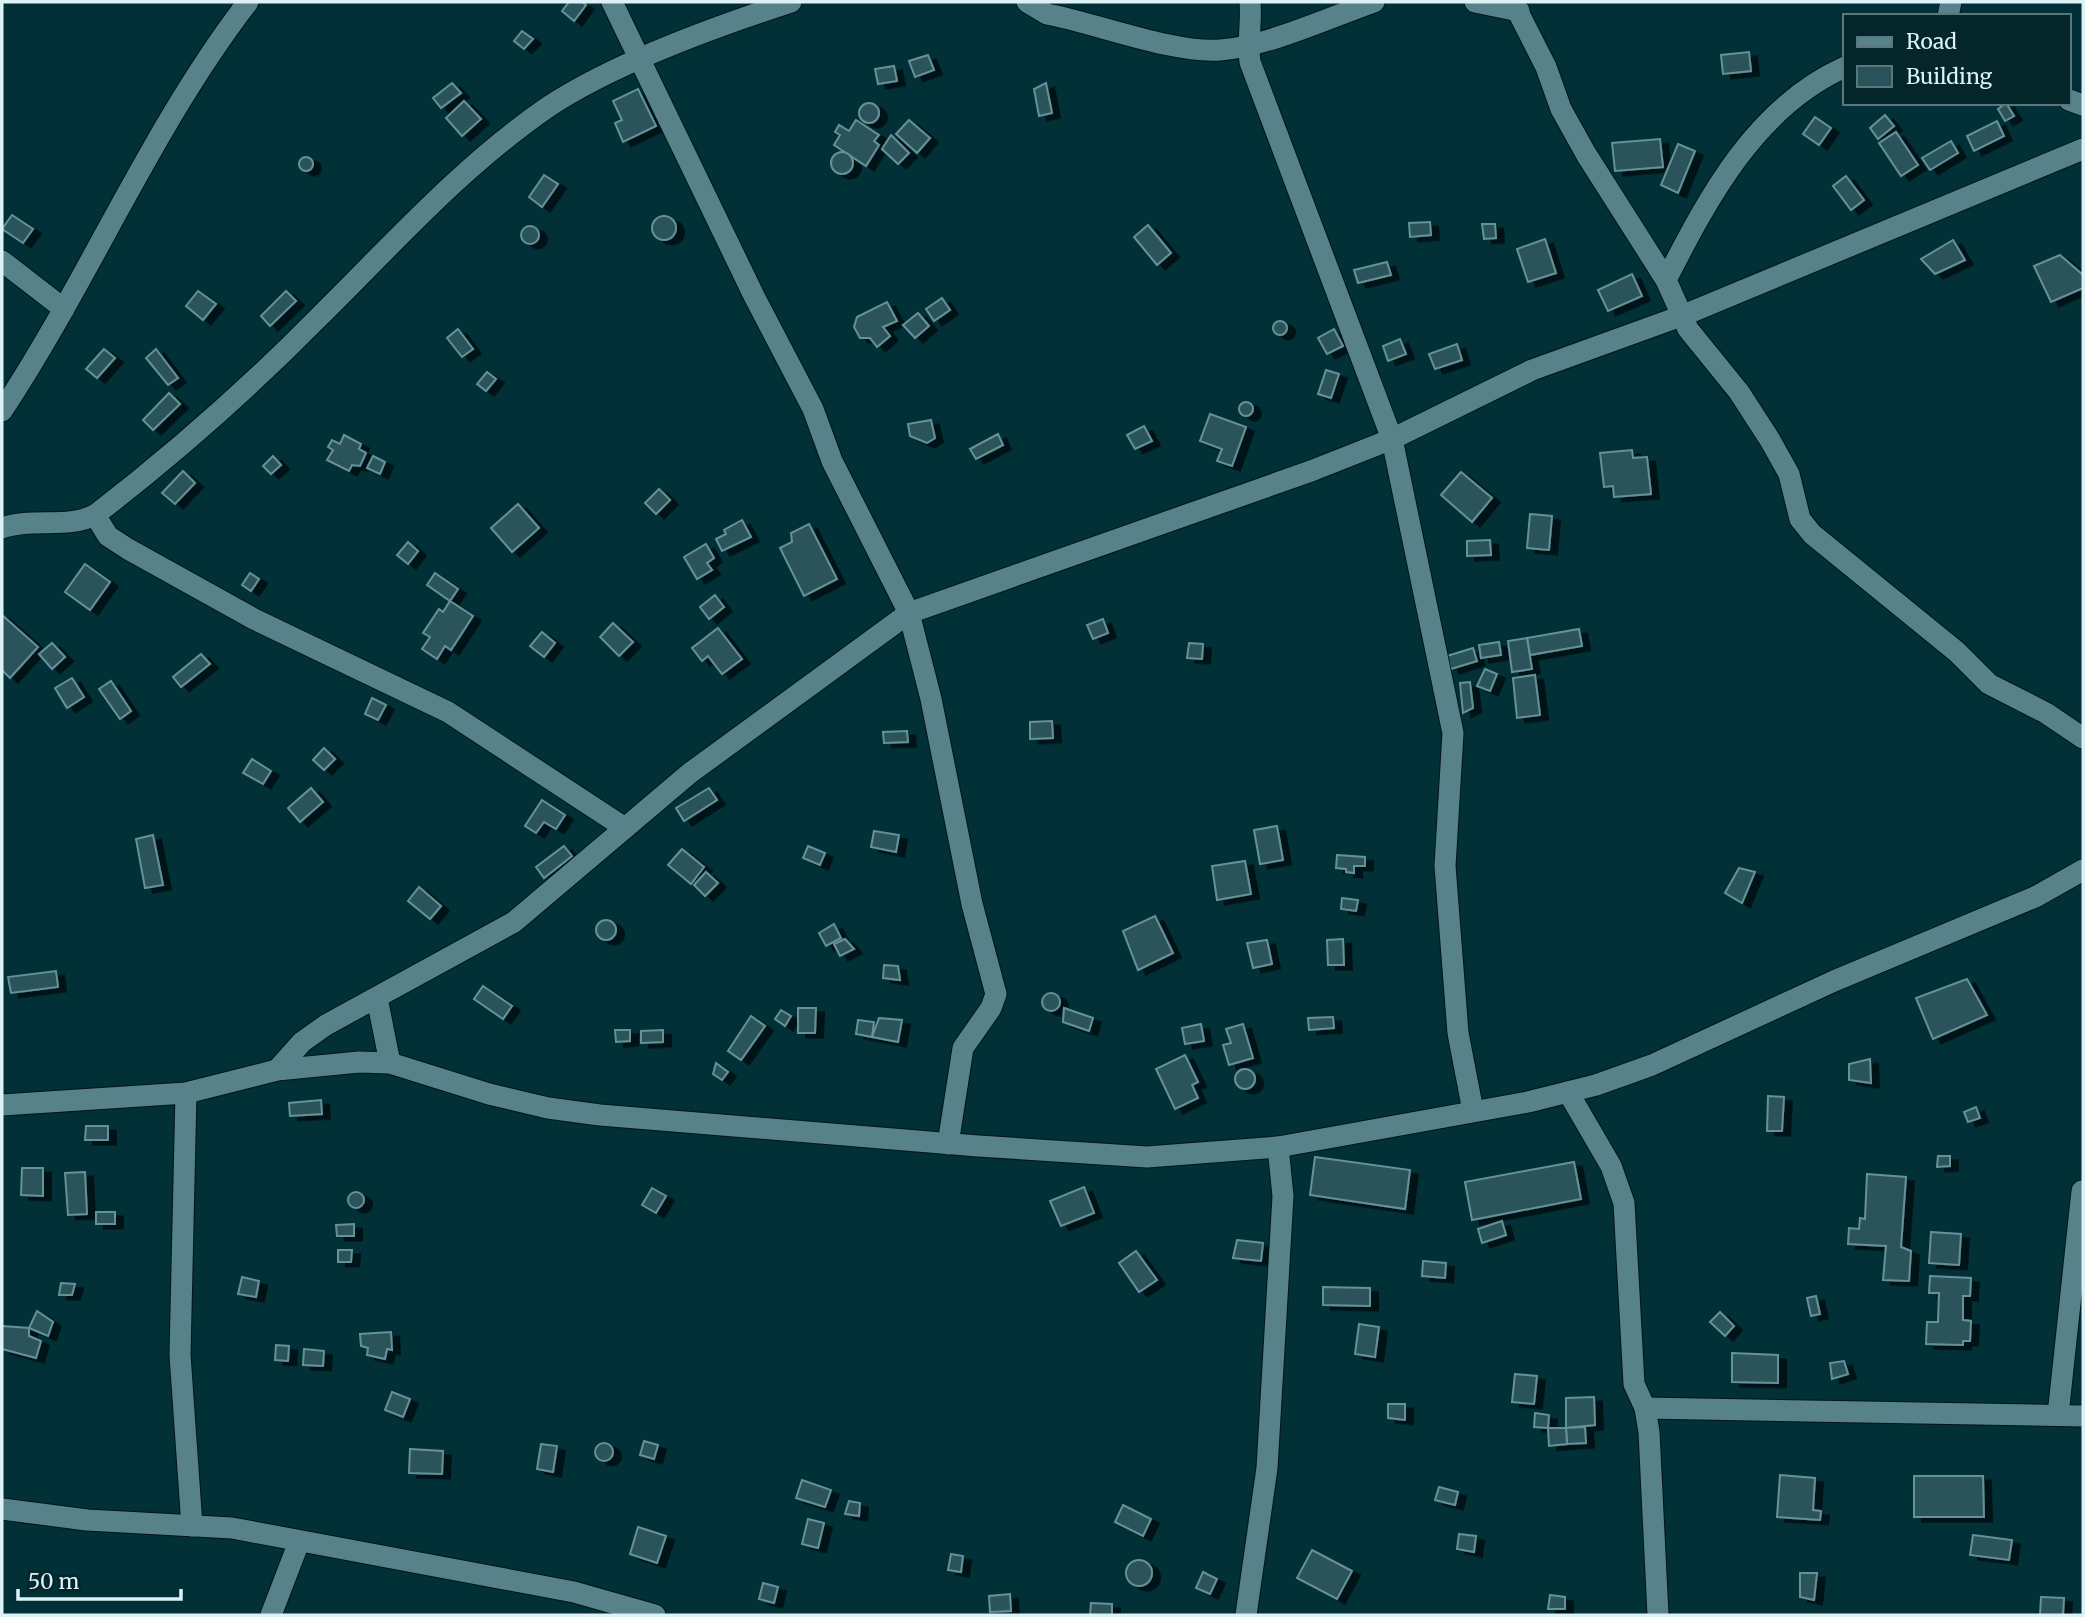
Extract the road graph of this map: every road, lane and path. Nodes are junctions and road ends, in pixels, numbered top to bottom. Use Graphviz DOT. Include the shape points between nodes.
graph roads {
  1 [pos="248,2"];
  2 [pos="612,2"];
  3 [pos="791,2"];
  4 [pos="1027,2"];
  5 [pos="1250,2"];
  6 [pos="1374,2"];
  7 [pos="1475,2"];
  8 [pos="1516,6"];
  9 [pos="1247,44"];
  10 [pos="642,59"];
  11 [pos="1843,68"];
  12 [pos="2083,149"];
  13 [pos="2,261"];
  14 [pos="1666,279"];
  15 [pos="64,309"];
  16 [pos="1684,315"];
  17 [pos="2,411"];
  18 [pos="1392,439"];
  19 [pos="96,515"];
  20 [pos="2,528"];
  21 [pos="909,614"];
  22 [pos="2083,738"];
  23 [pos="625,828"];
  24 [pos="2083,870"];
  25 [pos="377,998"];
  26 [pos="390,1063"];
  27 [pos="277,1070"];
  28 [pos="1568,1092"];
  29 [pos="186,1093"];
  30 [pos="2,1105"];
  31 [pos="1473,1111"];
  32 [pos="948,1144"];
  33 [pos="1278,1147"];
  34 [pos="2082,1191"];
  35 [pos="1645,1408"];
  36 [pos="2058,1415"];
  37 [pos="2083,1416"];
  38 [pos="2,1509"];
  39 [pos="192,1526"];
  40 [pos="299,1542"];
  41 [pos="271,1615"];
  42 [pos="655,1615"];
  43 [pos="1246,1615"];
  44 [pos="1658,1615"];
  1 -- 15 [label="street" via="175,111"];
  2 -- 10 [label="street"];
  3 -- 10 [label="street"];
  4 -- 9 [label="street" via="1047,14 1189,48 1220,50"];
  5 -- 9 [label="street"];
  6 -- 9 [label="street"];
  7 -- 8 [label="street"];
  8 -- 14 [label="street" via="1561,109"];
  9 -- 18 [label="street" via="1255,77"];
  10 -- 19 [label="street" via="582,87 496,144 315,321"];
  10 -- 21 [label="street"];
  11 -- 14 [label="street" via="1787,102 1753,137 1724,177"];
  12 -- 16 [label="street"];
  13 -- 15 [label="street"];
  14 -- 16 [label="street"];
  15 -- 17 [label="street"];
  16 -- 18 [label="street" via="1532,370"];
  16 -- 22 [label="street" via="1688,329 1740,392 1770,440 1789,474 1800,519 1812,534 1957,652 1989,684"];
  18 -- 21 [label="street"];
  18 -- 31 [label="street" via="1453,733 1446,880 1458,1033"];
  19 -- 20 [label="street" via="84,521 26,522"];
  19 -- 23 [label="street" via="108,536 128,549 233,608 448,712"];
  21 -- 23 [label="street" via="690,773"];
  21 -- 32 [label="street" via="996,994 963,1048"];
  23 -- 25 [label="street" via="513,922"];
  24 -- 28 [label="street" via="2035,897 1834,981 1652,1065"];
  25 -- 26 [label="street"];
  25 -- 27 [label="street" via="302,1042"];
  26 -- 27 [label="street"];
  26 -- 32 [label="street" via="548,1108"];
  27 -- 29 [label="street"];
  28 -- 31 [label="street"];
  28 -- 35 [label="street" via="1611,1166 1624,1203 1630,1350 1634,1384"];
  29 -- 30 [label="street"];
  29 -- 39 [label="street" via="180,1355"];
  31 -- 33 [label="street"];
  32 -- 33 [label="street" via="1147,1157"];
  33 -- 43 [label="street" via="1283,1196 1267,1468"];
  34 -- 36 [label="street"];
  35 -- 36 [label="street"];
  35 -- 44 [label="street"];
  36 -- 37 [label="street"];
  38 -- 39 [label="street"];
  39 -- 40 [label="street" via="232,1528"];
  40 -- 41 [label="street"];
  40 -- 42 [label="street" via="574,1592"];
}
